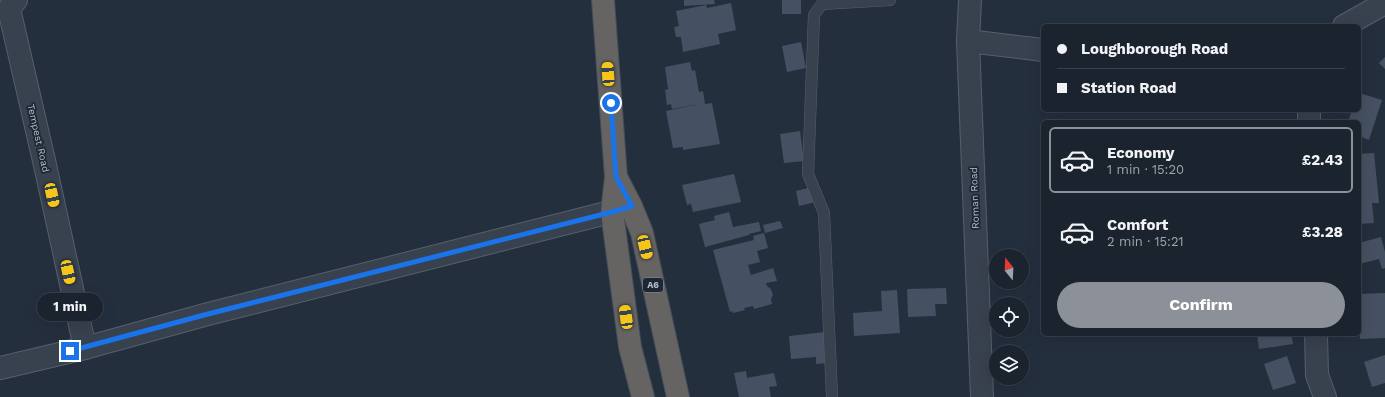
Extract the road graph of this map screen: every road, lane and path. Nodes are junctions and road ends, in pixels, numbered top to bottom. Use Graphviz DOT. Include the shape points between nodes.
graph roads {
  1 [pos="16,0"];
  2 [pos="603,0"];
  3 [pos="890,0"];
  4 [pos="970,0"];
  5 [pos="1385,3"];
  6 [pos="1348,24"];
  7 [pos="968,41"];
  8 [pos="1041,50"];
  9 [pos="622,209"];
  10 [pos="1316,336"];
  11 [pos="85,348"];
  12 [pos="0,368"];
  13 [pos="643,397"];
  14 [pos="678,397"];
  15 [pos="832,397"];
  16 [pos="982,397"];
  17 [pos="1325,397"];
  1 -- 11 [label="street, Tempest Road" via="9,9"];
  2 -- 9 [label="highway, A6" via="616,177"];
  3 -- 15 [label="lane" via="822,4 814,15 808,174 824,213"];
  4 -- 7 [label="street, Roman Road"];
  5 -- 6 [label="street"];
  7 -- 8 [label="street"];
  7 -- 16 [label="street, Roman Road"];
  9 -- 11 [label="street" via="208,314"];
  9 -- 13 [label="highway, A6" via="630,347"];
  9 -- 14 [label="highway, A6" via="642,233"];
  10 -- 17 [label="street" via="1317,375"];
  11 -- 12 [label="street"];
}
